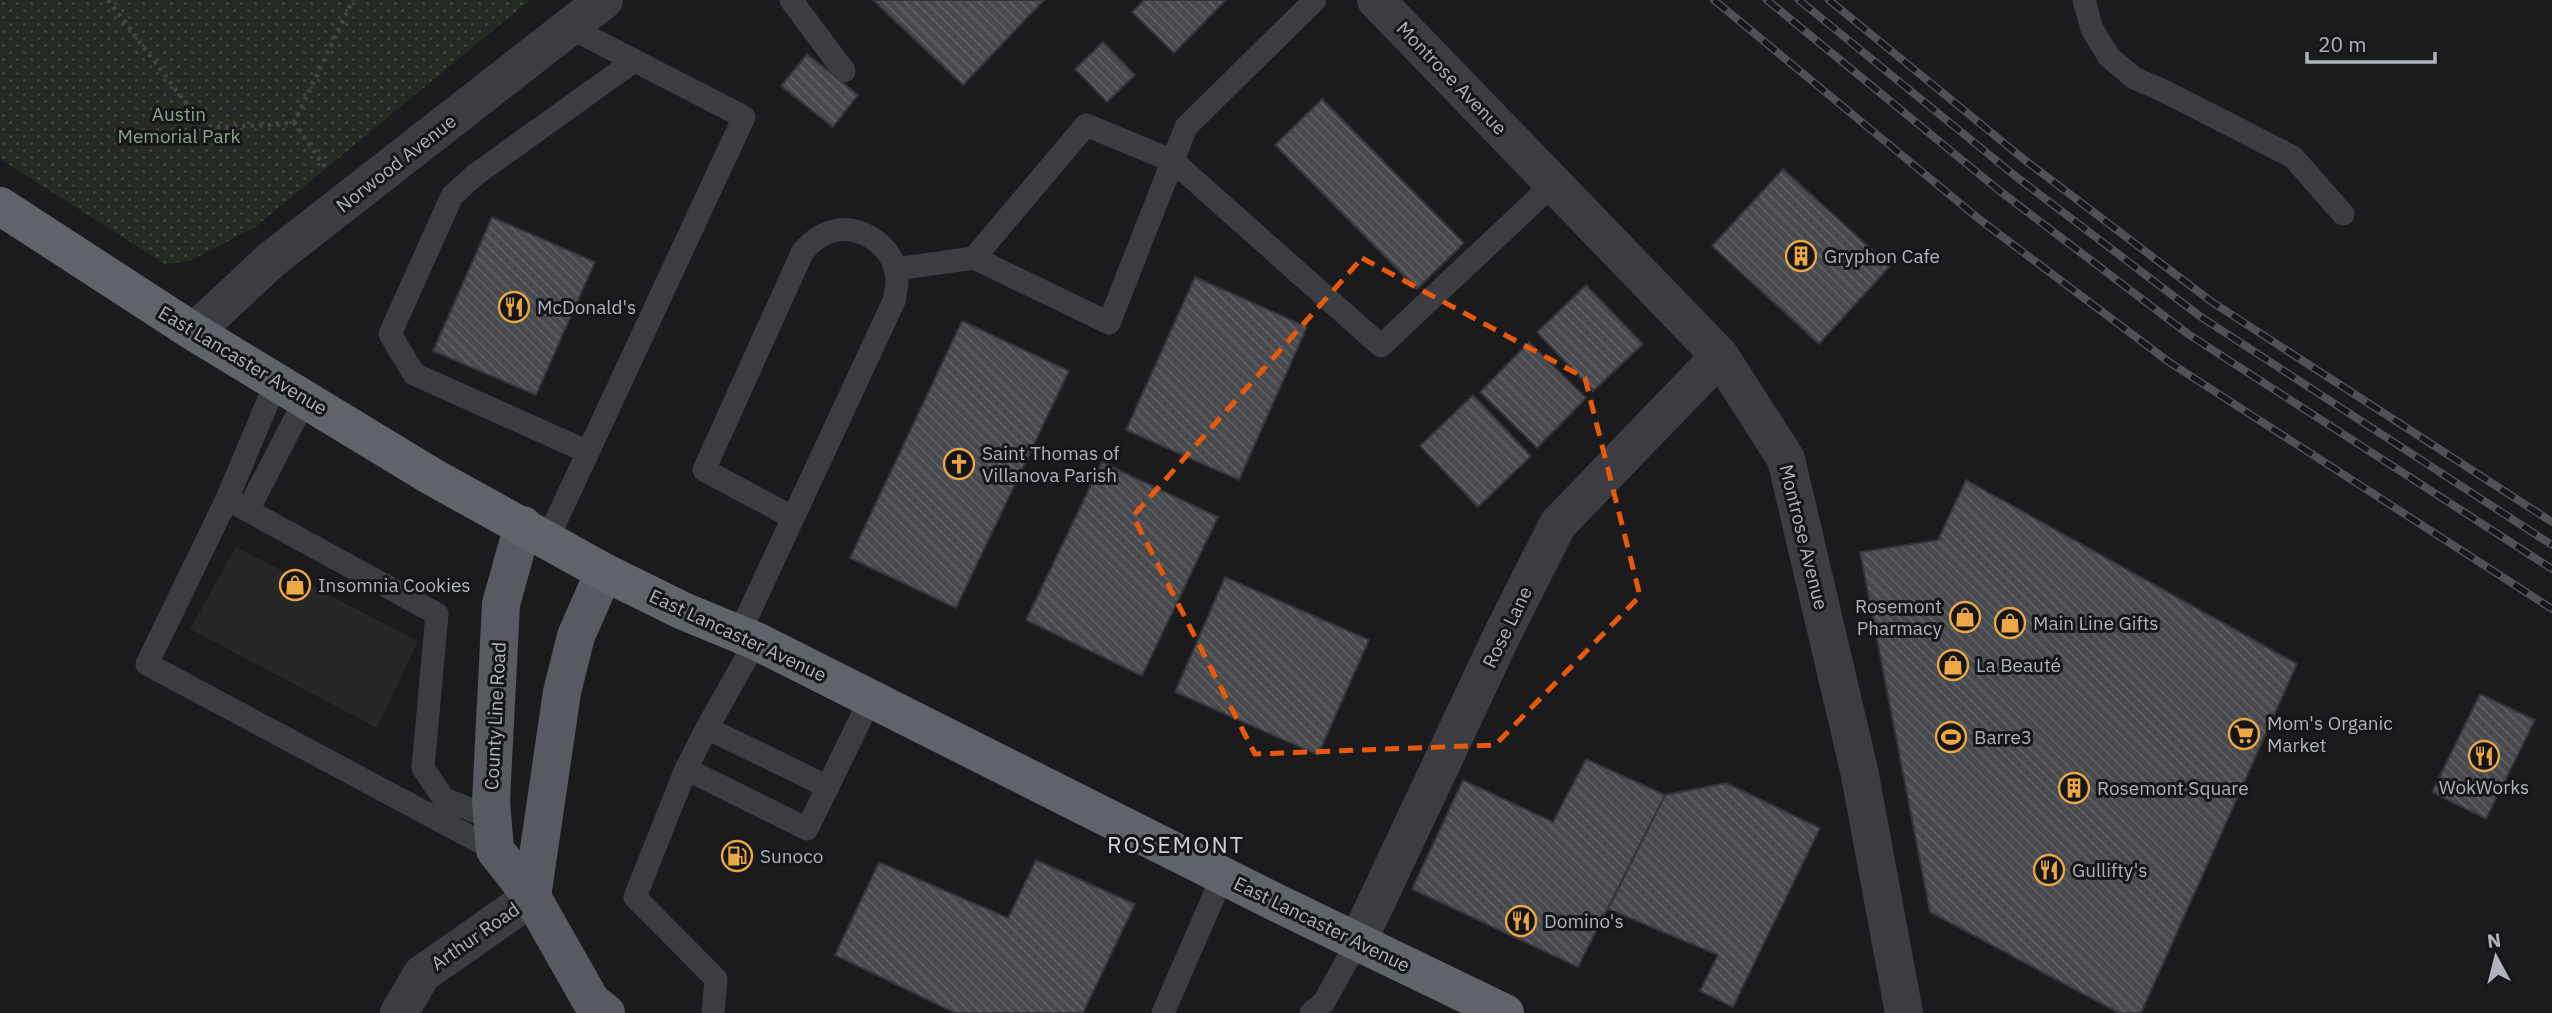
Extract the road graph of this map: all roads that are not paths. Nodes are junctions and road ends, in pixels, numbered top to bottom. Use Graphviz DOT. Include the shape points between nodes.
graph roads {
  1 [pos="604,0"];
  2 [pos="791,0"];
  3 [pos="1315,0"];
  4 [pos="1376,0"];
  5 [pos="2084,0"];
  6 [pos="569,27"];
  7 [pos="634,61"];
  8 [pos="844,71"];
  9 [pos="1173,161"];
  10 [pos="1553,184"];
  11 [pos="0,206"];
  12 [pos="2343,214"];
  13 [pos="974,258"];
  14 [pos="895,269"];
  15 [pos="194,332"];
  16 [pos="1720,356"];
  17 [pos="292,389"];
  18 [pos="588,452"];
  19 [pos="227,499"];
  20 [pos="248,510"];
  21 [pos="792,517"];
  22 [pos="535,532"];
  23 [pos="604,572"];
  24 [pos="747,637"];
  25 [pos="871,698"];
  26 [pos="707,728"];
  27 [pos="686,769"];
  28 [pos="828,788"];
  29 [pos="493,834"];
  30 [pos="1223,875"];
  31 [pos="532,897"];
  32 [pos="1358,941"];
  33 [pos="399,1013"];
  34 [pos="606,1013"];
  35 [pos="713,1013"];
  36 [pos="1163,1013"];
  37 [pos="1311,1013"];
  38 [pos="1505,1013"];
  39 [pos="1904,1013"];
  1 -- 6 [label="street, Norwood Avenue"];
  2 -- 8 [label="lane"];
  3 -- 9 [label="lane" via="1186,127"];
  4 -- 10 [label="street, Montrose Avenue"];
  5 -- 12 [label="lane" via="2092,29 2109,57 2134,78 2292,157"];
  6 -- 7 [label="lane"];
  6 -- 15 [label="street, Norwood Avenue" via="271,260"];
  7 -- 18 [label="lane" via="744,117"];
  7 -- 18 [label="lane" via="475,174 452,196 390,334 414,374"];
  9 -- 10 [label="lane" via="1381,346"];
  9 -- 13 [label="lane" via="1086,125"];
  9 -- 13 [label="lane" via="1109,323"];
  10 -- 16 [label="street, Montrose Avenue"];
  11 -- 15 [label="highway, East Lancaster Avenue"];
  13 -- 14 [label="lane"];
  14 -- 21 [label="lane" via="894,301"];
  14 -- 21 [label="lane" via="878,241 846,229 815,239 803,251 704,470"];
  15 -- 17 [label="highway, East Lancaster Avenue"];
  16 -- 32 [label="street, Rose Lane" via="1558,524"];
  16 -- 39 [label="street, Montrose Avenue" via="1786,459 1859,770"];
  17 -- 19 [label="lane"];
  17 -- 20 [label="lane"];
  17 -- 22 [label="highway, East Lancaster Avenue" via="431,476"];
  18 -- 22 [label="lane"];
  19 -- 20 [label="lane"];
  19 -- 29 [label="lane" via="147,664"];
  20 -- 29 [label="lane" via="437,614 422,768 444,799"];
  21 -- 24 [label="lane"];
  22 -- 23 [label="highway, East Lancaster Avenue"];
  22 -- 29 [label="main road, County Line Road" via="500,604"];
  23 -- 24 [label="highway, East Lancaster Avenue"];
  23 -- 31 [label="main road" via="576,636 562,692"];
  24 -- 25 [label="highway, East Lancaster Avenue"];
  24 -- 26 [label="lane"];
  25 -- 28 [label="lane"];
  25 -- 30 [label="highway, East Lancaster Avenue"];
  26 -- 27 [label="lane"];
  26 -- 28 [label="lane"];
  27 -- 28 [label="lane" via="807,830"];
  27 -- 35 [label="lane" via="635,897 716,979"];
  29 -- 31 [label="main road"];
  30 -- 32 [label="highway, East Lancaster Avenue"];
  30 -- 36 [label="lane"];
  31 -- 33 [label="street, Arthur Road" via="422,974"];
  31 -- 34 [label="main road" via="591,1001"];
  32 -- 37 [label="lane" via="1324,1002"];
  32 -- 38 [label="highway, East Lancaster Avenue"];
}
